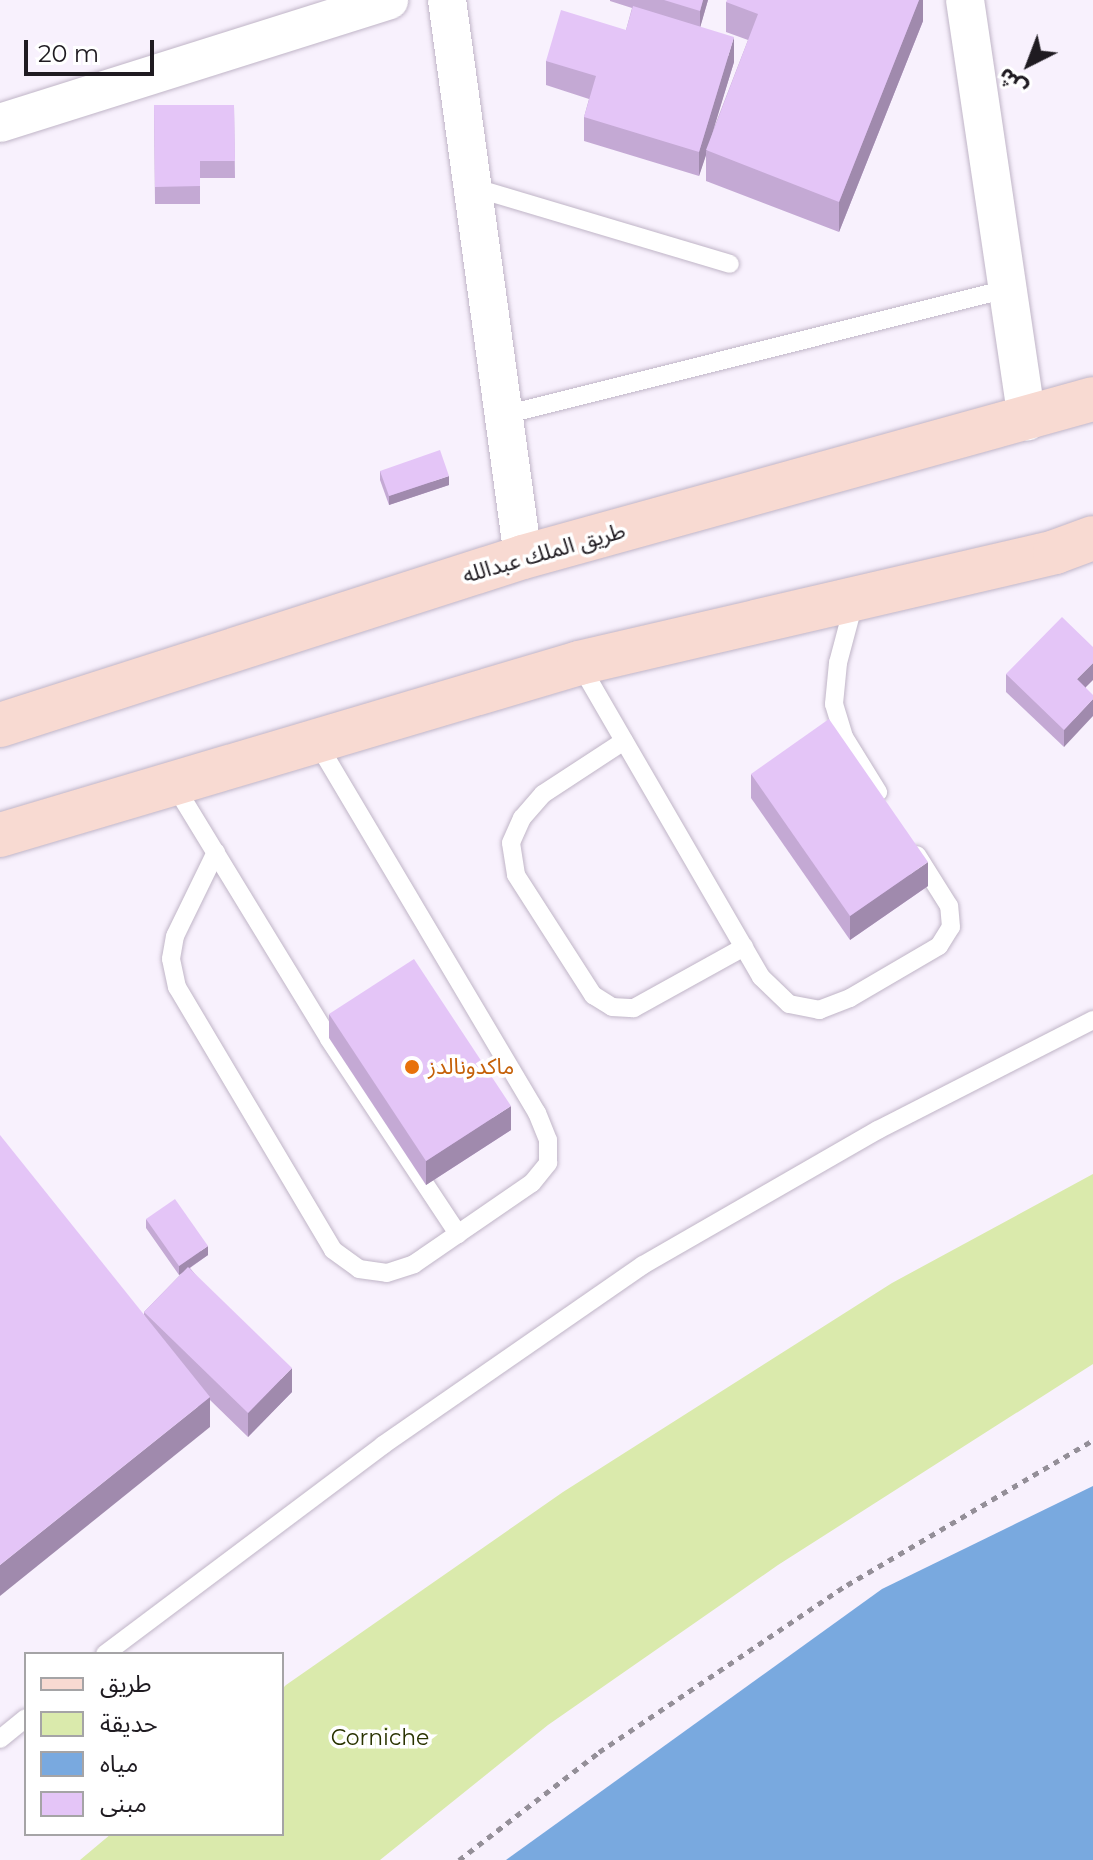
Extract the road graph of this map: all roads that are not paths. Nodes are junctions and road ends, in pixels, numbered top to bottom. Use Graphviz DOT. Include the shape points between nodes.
graph roads {
  1 [pos="389,0"];
  2 [pos="447,0"];
  3 [pos="965,0"];
  4 [pos="0,123"];
  5 [pos="472,187"];
  6 [pos="730,264"];
  7 [pos="1007,289"];
  8 [pos="1093,399"];
  9 [pos="504,415"];
  10 [pos="1027,421"];
  11 [pos="1093,538"];
  12 [pos="523,557"];
  13 [pos="856,598"];
  14 [pos="579,663"];
  15 [pos="0,725"];
  16 [pos="316,740"];
  17 [pos="624,741"];
  18 [pos="173,783"];
  19 [pos="892,815"];
  20 [pos="0,835"];
  21 [pos="908,841"];
  22 [pos="216,852"];
  23 [pos="744,947"];
  24 [pos="1093,1020"];
  25 [pos="458,1234"];
  26 [pos="108,1652"];
  27 [pos="24,1720"];
  28 [pos="0,1739"];
  1 -- 4 [label="street"];
  2 -- 5 [label="street"];
  3 -- 7 [label="street"];
  5 -- 6 [label="lane"];
  5 -- 9 [label="street"];
  7 -- 9 [label="lane"];
  7 -- 10 [label="street"];
  8 -- 10 [label="street, طريق الملك عبدالله"];
  9 -- 12 [label="street"];
  10 -- 12 [label="street, طريق الملك عبدالله"];
  11 -- 13 [label="street" via="1055,552"];
  12 -- 15 [label="street, طريق الملك عبدالله"];
  13 -- 14 [label="street"];
  13 -- 19 [label="lane" via="838,663 834,704 844,737"];
  14 -- 16 [label="street"];
  14 -- 17 [label="lane"];
  16 -- 18 [label="street"];
  16 -- 25 [label="lane" via="537,1113 548,1140 548,1163 532,1183"];
  17 -- 23 [label="lane"];
  17 -- 23 [label="lane" via="543,794 522,818 511,843 516,875 593,995 612,1007 634,1008"];
  18 -- 20 [label="street"];
  18 -- 22 [label="lane"];
  21 -- 23 [label="lane" via="949,906 951,927 939,946 819,1010 789,1004 761,977"];
  22 -- 25 [label="lane" via="329,1039"];
  22 -- 25 [label="lane" via="175,936 171,959 177,987 333,1250 359,1269 387,1273 414,1264"];
  24 -- 26 [label="lane" via="878,1130 643,1265 383,1445"];
  27 -- 28 [label="lane"];
}
